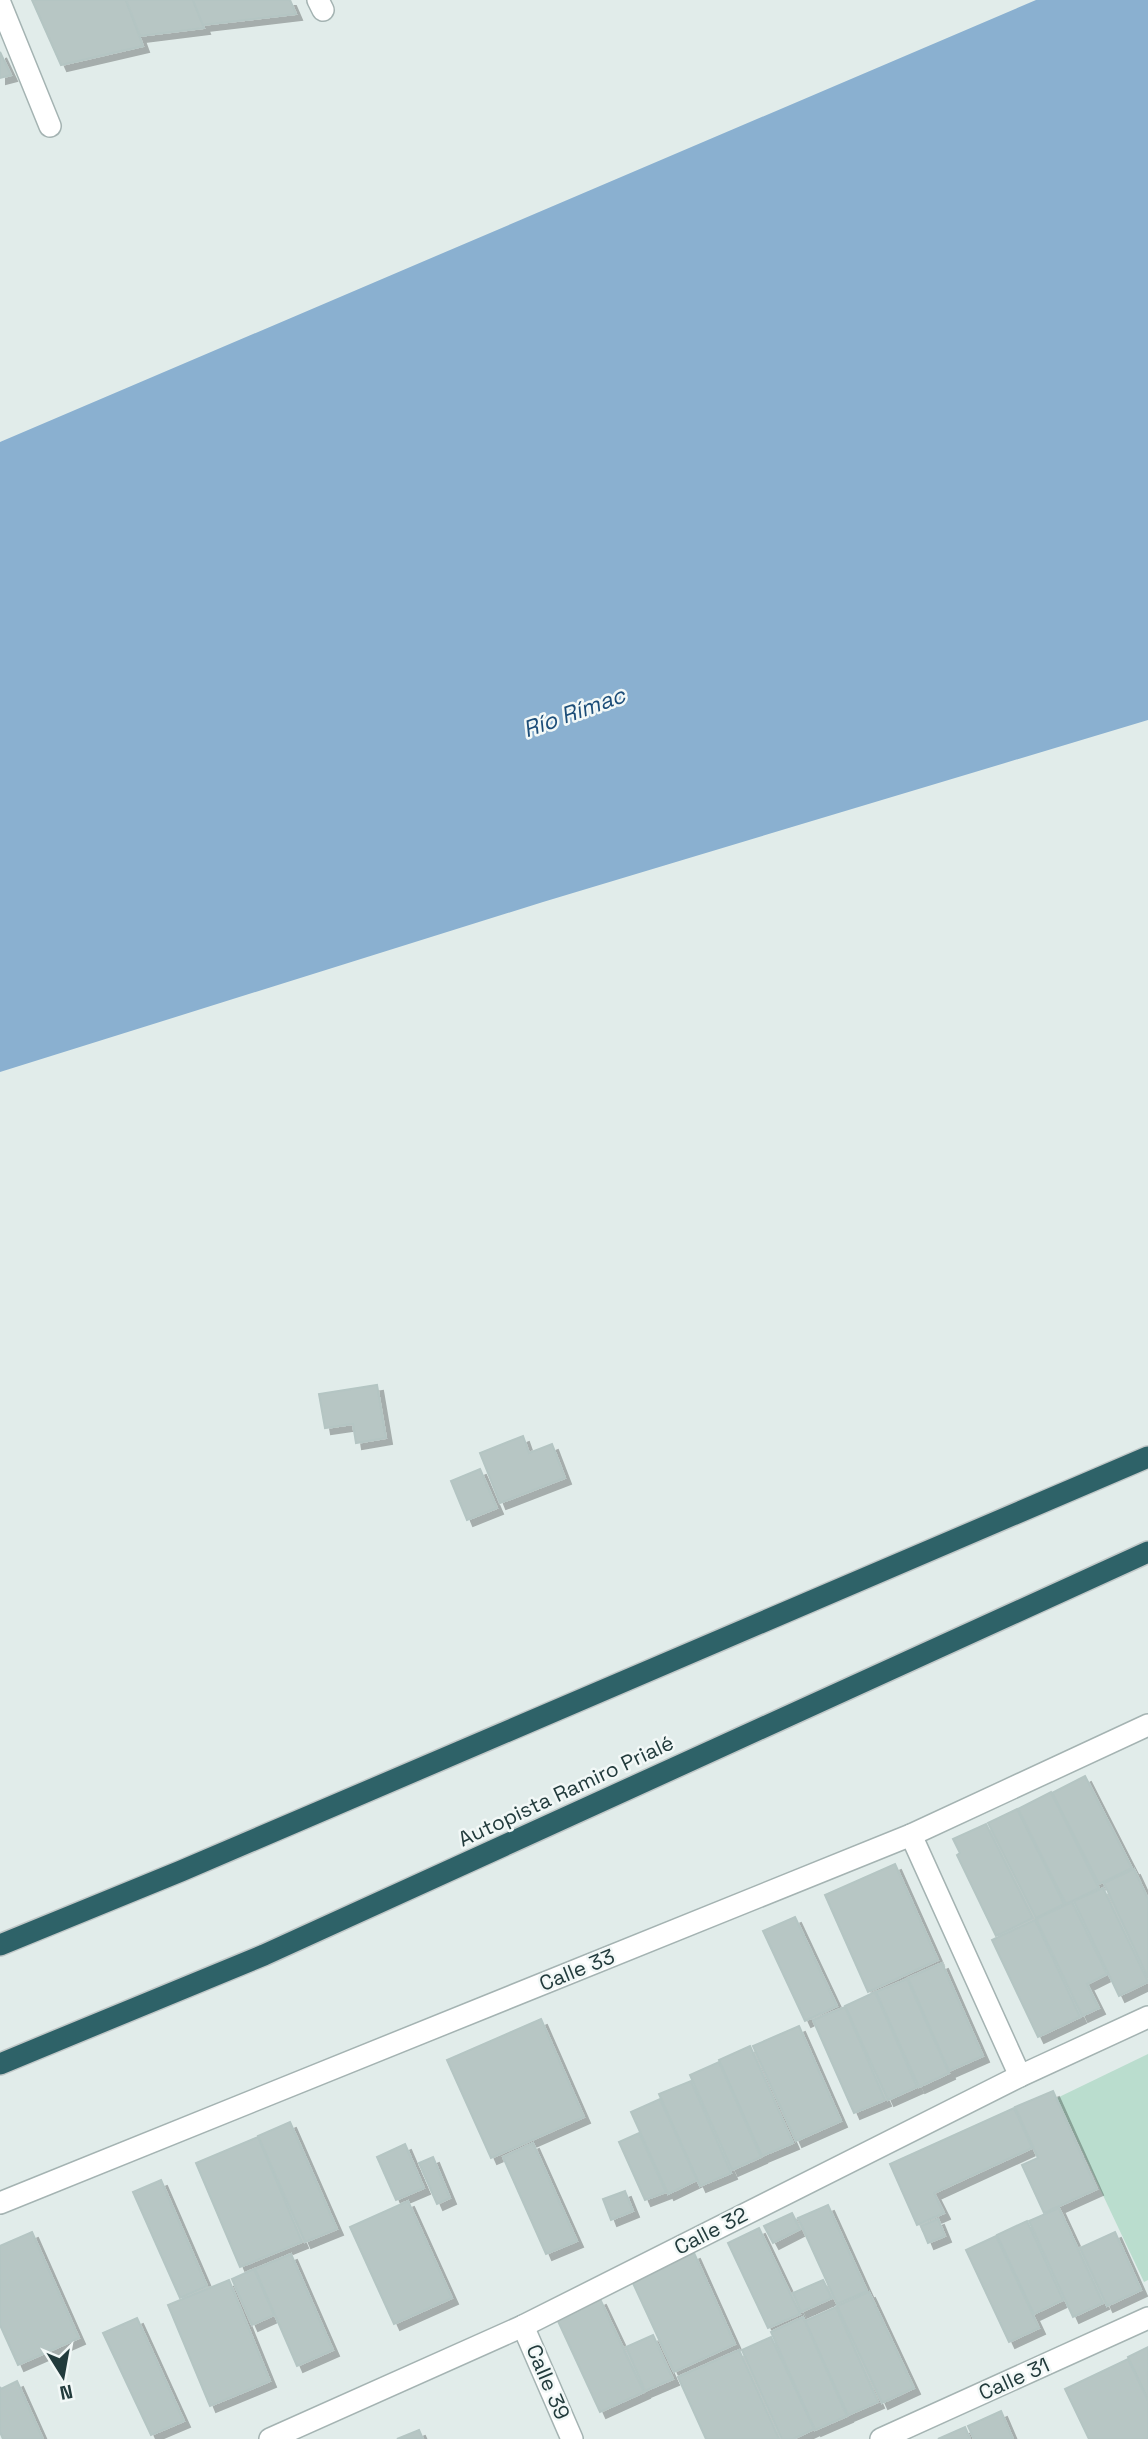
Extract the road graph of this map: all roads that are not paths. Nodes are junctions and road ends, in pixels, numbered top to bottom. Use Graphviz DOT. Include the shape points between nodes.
graph roads {
  1 [pos="0,3"];
  2 [pos="50,127"];
  3 [pos="1148,1457"];
  4 [pos="1148,1552"];
  5 [pos="1148,1725"];
  6 [pos="911,1835"];
  7 [pos="0,1945"];
  8 [pos="1148,2017"];
  9 [pos="0,2064"];
  10 [pos="1020,2076"];
  11 [pos="0,2203"];
  12 [pos="1148,2318"];
  13 [pos="523,2326"];
  14 [pos="270,2439"];
  15 [pos="572,2439"];
  16 [pos="881,2439"];
  1 -- 2 [label="street"];
  3 -- 7 [label="highway"];
  4 -- 9 [label="highway, Autopista Ramiro Prialé" via="264,1955"];
  5 -- 6 [label="street, Calle 33"];
  6 -- 10 [label="street"];
  6 -- 11 [label="street, Calle 33"];
  8 -- 10 [label="street, Calle 32"];
  10 -- 13 [label="street, Calle 32"];
  12 -- 16 [label="street, Calle 31"];
  13 -- 14 [label="street, Calle 32"];
  13 -- 15 [label="street, Calle 39"];
}
